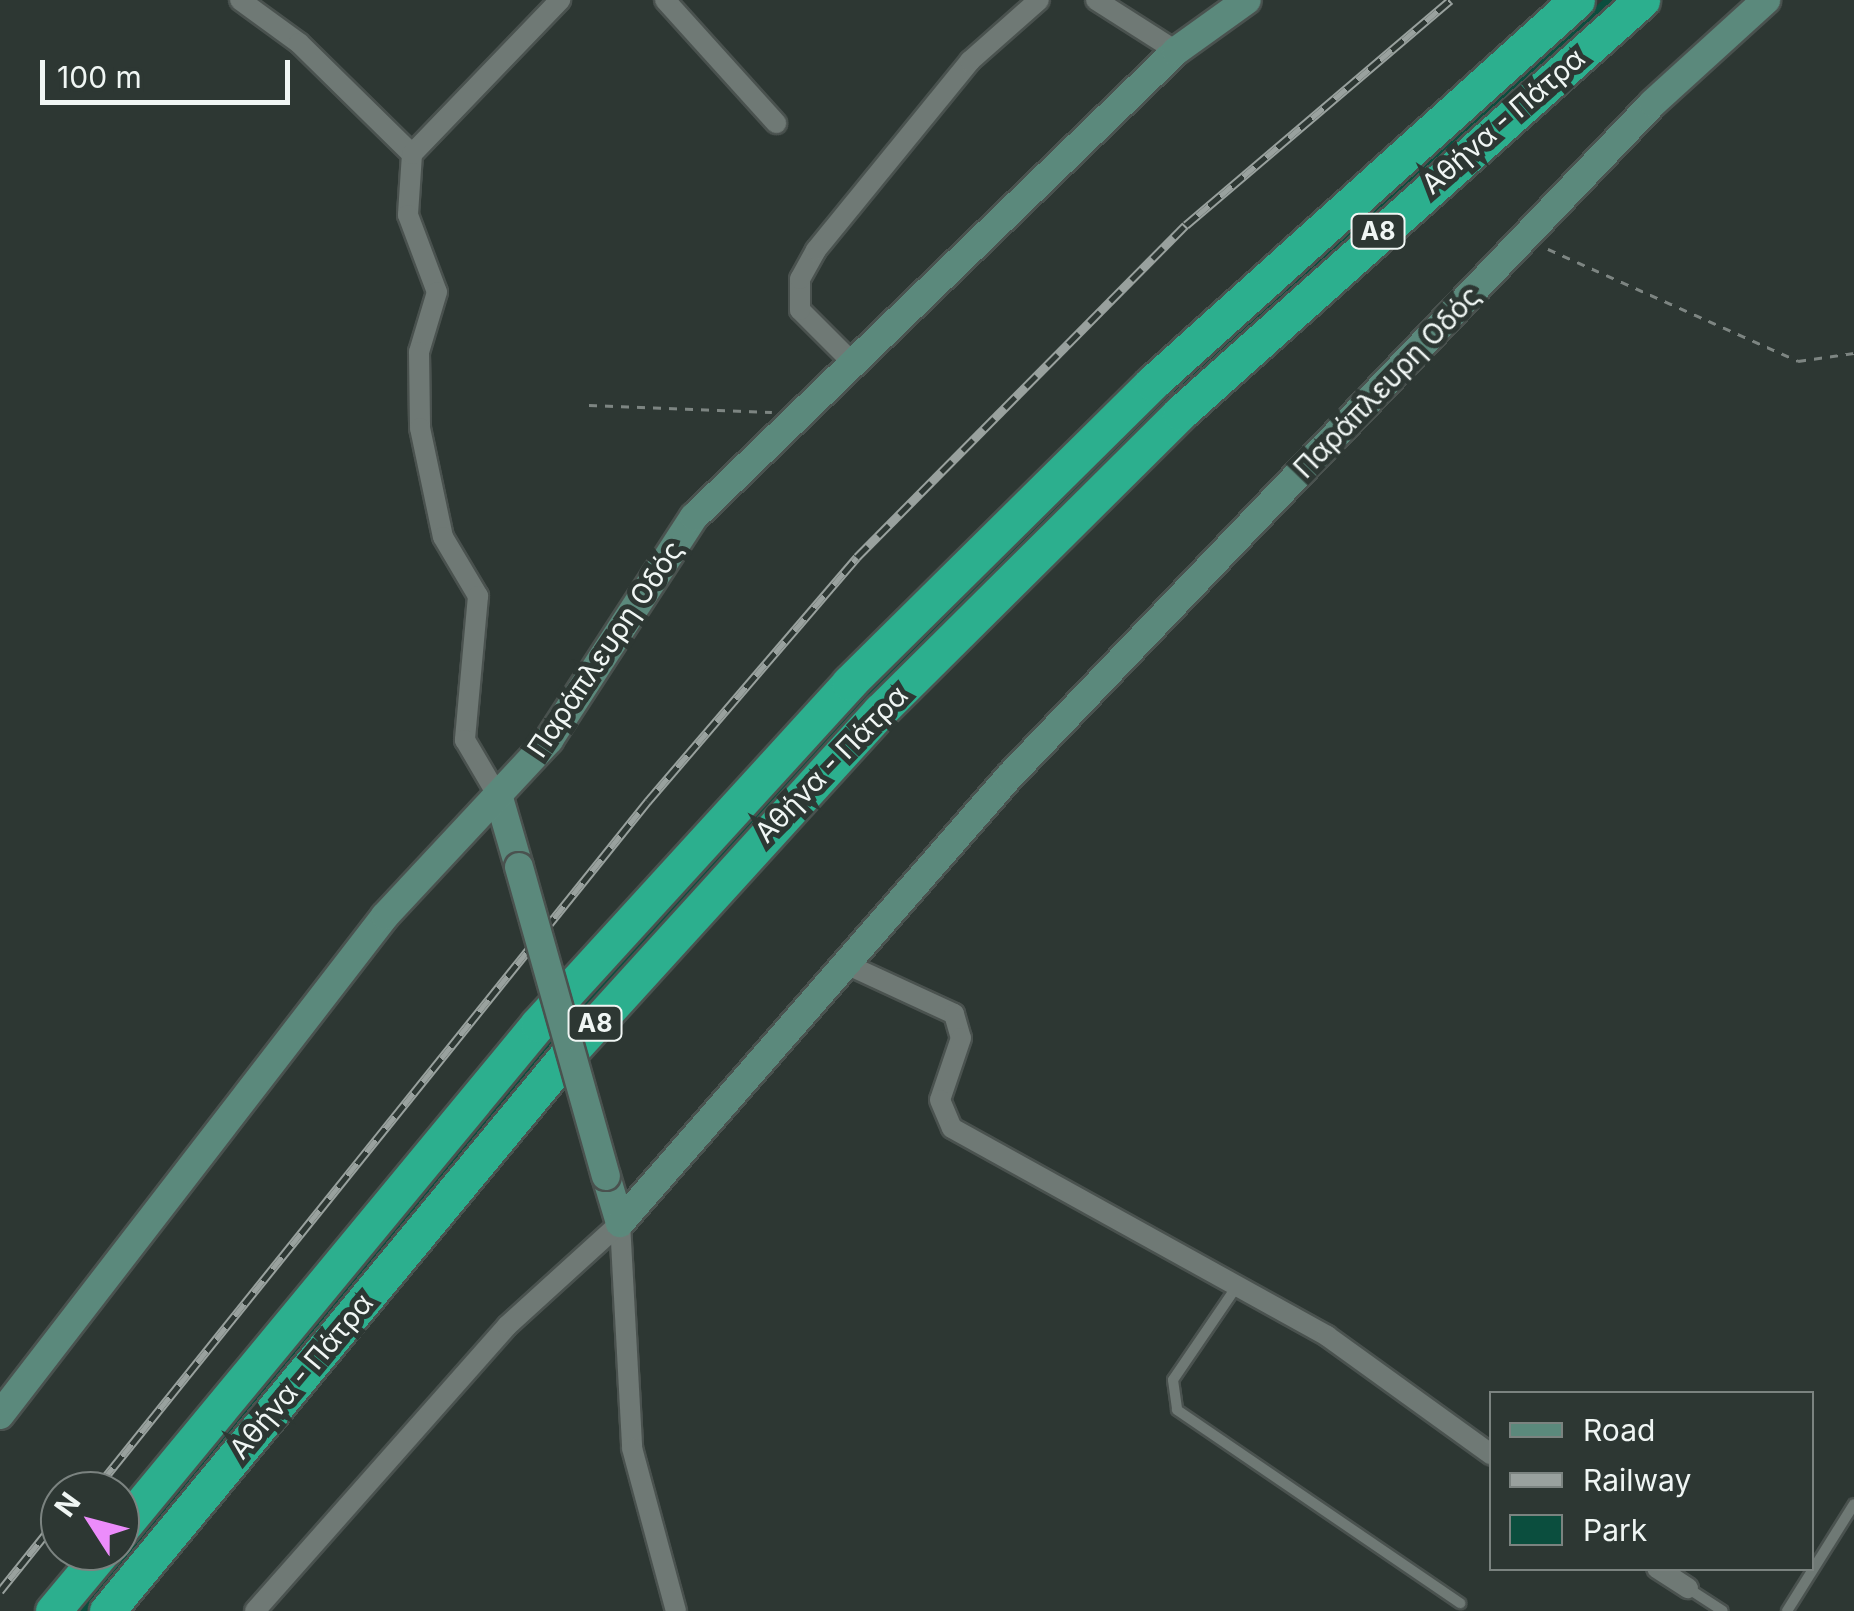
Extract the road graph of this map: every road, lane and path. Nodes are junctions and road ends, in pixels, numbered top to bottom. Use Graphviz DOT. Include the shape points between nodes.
graph roads {
  1 [pos="240,0"];
  2 [pos="560,0"];
  3 [pos="665,0"];
  4 [pos="1040,0"];
  5 [pos="1096,0"];
  6 [pos="1247,0"];
  7 [pos="1577,0"];
  8 [pos="1642,0"];
  9 [pos="1766,0"];
  10 [pos="1176,51"];
  11 [pos="1440,120"];
  12 [pos="776,123"];
  13 [pos="412,154"];
  14 [pos="1365,158"];
  15 [pos="1523,239"];
  16 [pos="1178,326"];
  17 [pos="1854,353"];
  18 [pos="853,363"];
  19 [pos="590,405"];
  20 [pos="1120,412"];
  21 [pos="798,416"];
  22 [pos="499,798"];
  23 [pos="846,964"];
  24 [pos="620,1223"];
  25 [pos="1235,1288"];
  26 [pos="0,1415"];
  27 [pos="1489,1452"];
  28 [pos="1854,1504"];
  29 [pos="140,1506"];
  30 [pos="1814,1568"];
  31 [pos="86,1571"];
  32 [pos="1662,1571"];
  33 [pos="1812,1571"];
  34 [pos="1688,1588"];
  35 [pos="1460,1603"];
  36 [pos="53,1611"];
  37 [pos="107,1611"];
  38 [pos="255,1611"];
  39 [pos="676,1611"];
  40 [pos="1723,1611"];
  41 [pos="1787,1611"];
  1 -- 13 [label="street" via="298,42"];
  2 -- 13 [label="street"];
  3 -- 12 [label="street"];
  4 -- 18 [label="street" via="970,61 816,250 800,279 800,310"];
  5 -- 10 [label="street"];
  6 -- 10 [label="street, Παράπλευρη Οδός"];
  7 -- 11 [label="highway, Αθήνα - Πάτρα / Α8"];
  8 -- 37 [label="highway, Αθήνα - Πάτρα / Α8" via="1180,413 841,752 567,1055"];
  9 -- 15 [label="street, Παράπλευρη Οδός" via="1653,103"];
  10 -- 18 [label="street, Παράπλευρη Οδός"];
  11 -- 14 [label="highway"];
  11 -- 20 [label="highway, Αθήνα - Πάτρα / Α8"];
  13 -- 22 [label="street" via="408,215 437,292 419,352 420,428 443,537 478,596 465,740"];
  15 -- 17 [label="path" via="1798,360"];
  15 -- 23 [label="street, Παράπλευρη Οδός" via="1008,776"];
  16 -- 20 [label="highway"];
  18 -- 21 [label="street, Παράπλευρη Οδός"];
  19 -- 21 [label="path" via="742,408"];
  20 -- 29 [label="highway, Αθήνα - Πάτρα / Α8" via="714,826 538,1024"];
  21 -- 22 [label="street, Παράπλευρη Οδός" via="694,516 549,740"];
  22 -- 24 [label="street, bridge"];
  22 -- 26 [label="street, Παράπλευρη Οδός" via="385,916"];
  23 -- 24 [label="street, Παράπλευρη Οδός"];
  23 -- 25 [label="street" via="954,1014 961,1038 940,1107 952,1128"];
  24 -- 38 [label="street" via="507,1326"];
  24 -- 39 [label="street" via="632,1448"];
  25 -- 27 [label="street" via="1327,1336"];
  25 -- 35 [label="lane" via="1173,1380 1177,1410"];
  28 -- 30 [label="lane"];
  31 -- 36 [label="highway"];
  32 -- 34 [label="street"];
  33 -- 41 [label="lane"];
  34 -- 40 [label="lane"];
}
